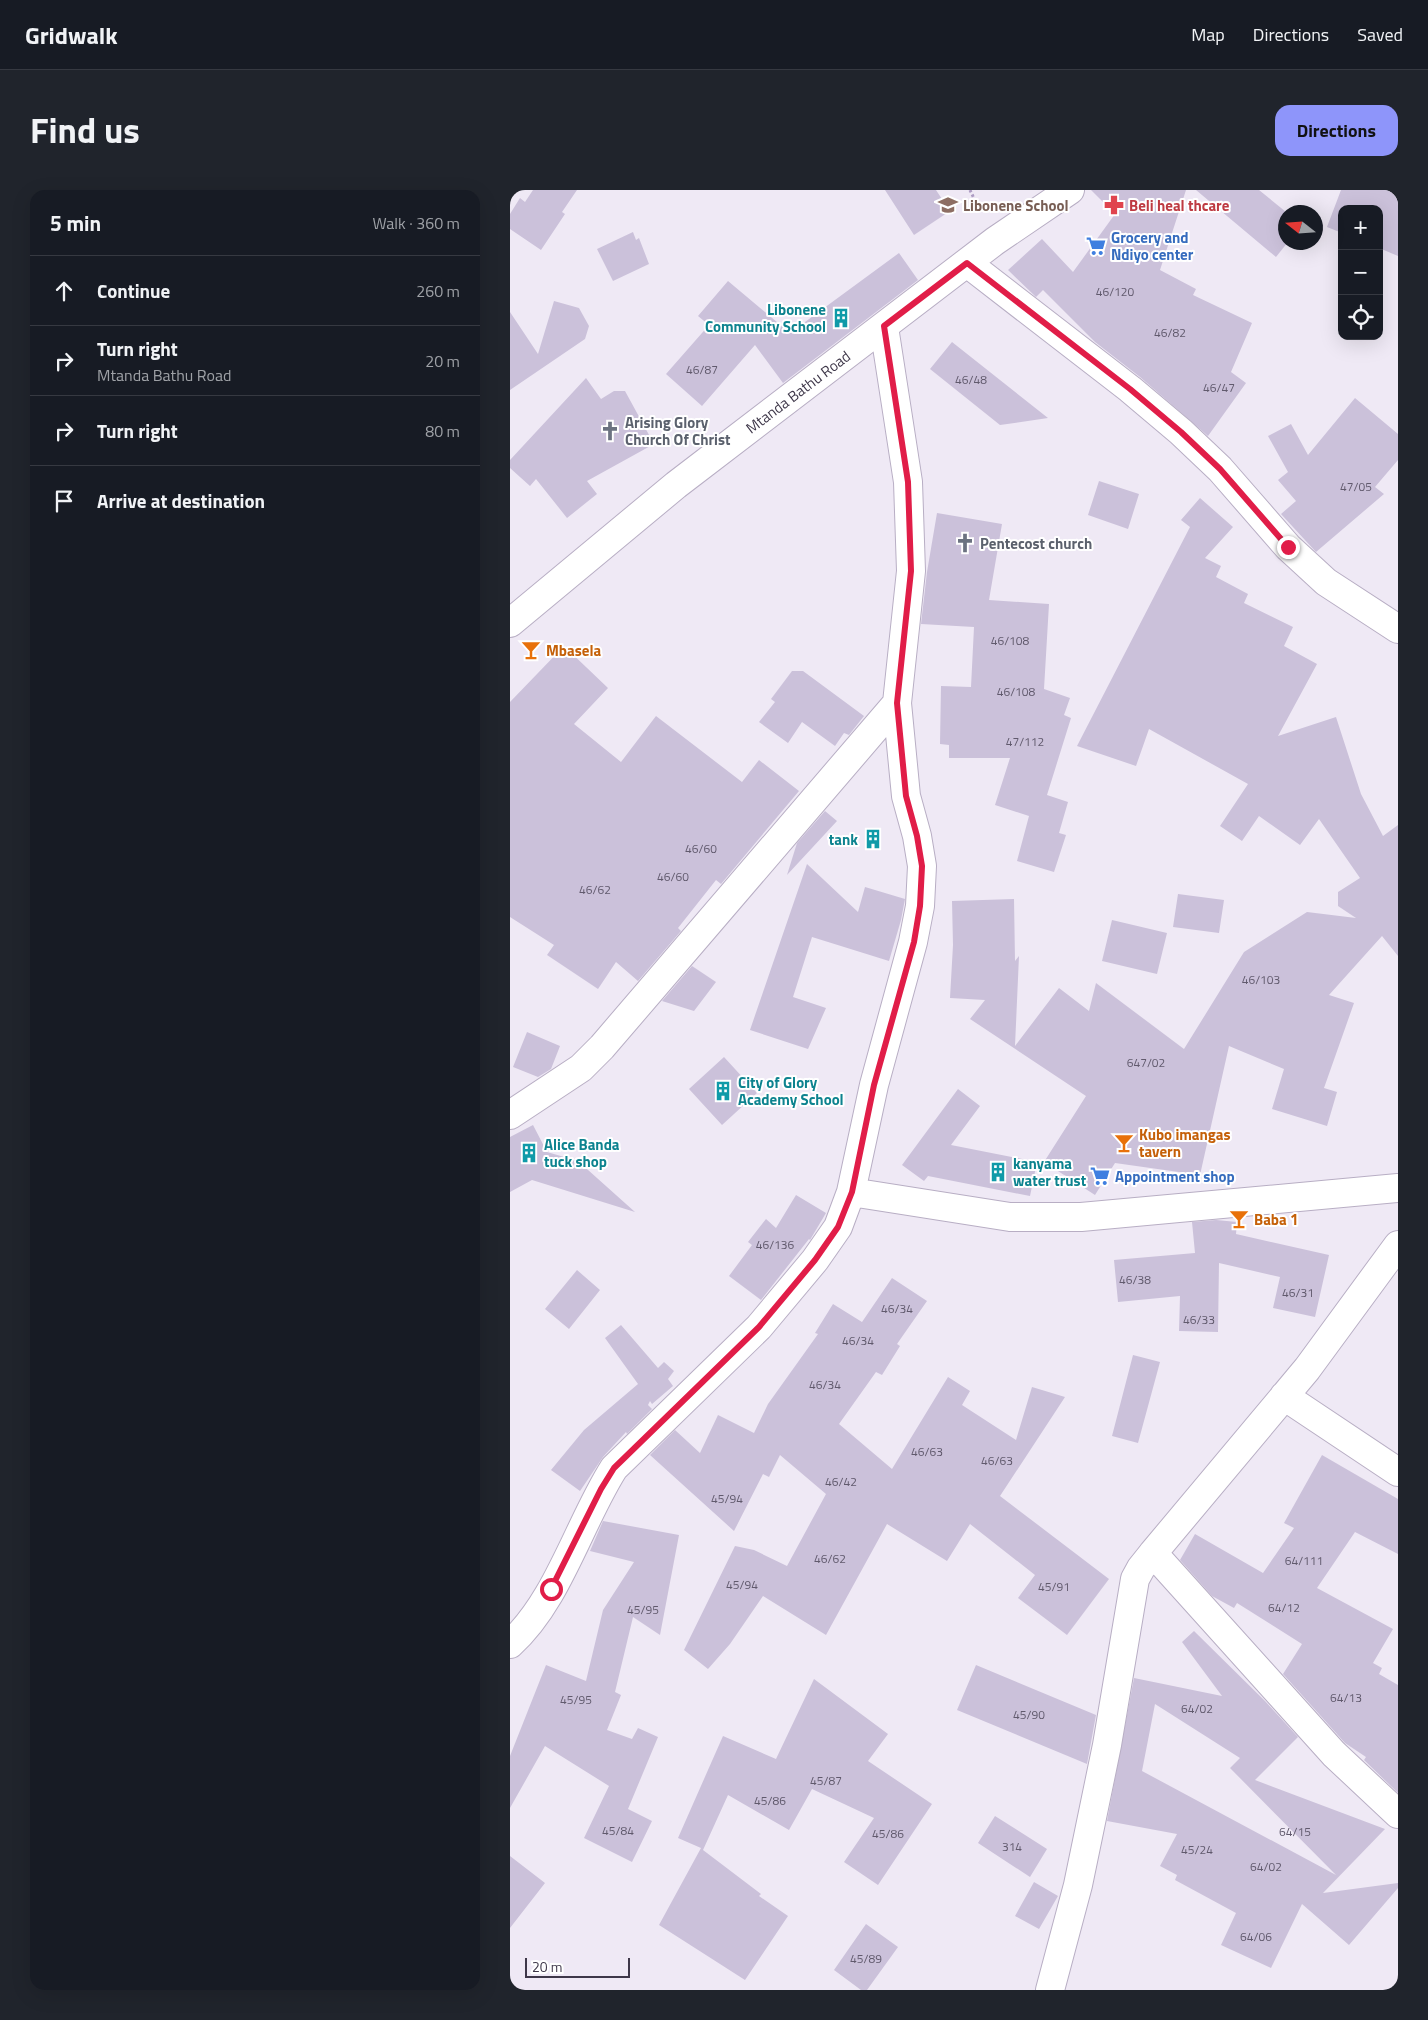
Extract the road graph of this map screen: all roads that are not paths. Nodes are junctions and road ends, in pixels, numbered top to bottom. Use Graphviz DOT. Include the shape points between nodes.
graph roads {
  1 [pos="1070,190"];
  2 [pos="967,263"];
  3 [pos="884,326"];
  4 [pos="510,623"];
  5 [pos="1398,629"];
  6 [pos="897,703"];
  7 [pos="510,1115"];
  8 [pos="1398,1188"];
  9 [pos="852,1192"];
  10 [pos="1398,1244"];
  11 [pos="1284,1396"];
  12 [pos="1398,1472"];
  13 [pos="1153,1552"];
  14 [pos="510,1644"];
  15 [pos="1398,1814"];
  16 [pos="1050,1990"];
  1 -- 2 [label="street, Mtanda Bathu Road"];
  2 -- 3 [label="street, Mtanda Bathu Road"];
  2 -- 5 [label="street" via="1181,432 1220,469 1288,547 1326,582"];
  3 -- 4 [label="street, Mtanda Bathu Road" via="676,484"];
  3 -- 6 [label="street" via="909,502 911,571"];
  6 -- 7 [label="street" via="582,1068"];
  6 -- 9 [label="street" via="906,796 922,866 920,906 914,942 874,1085"];
  8 -- 9 [label="street" via="1046,1217 1010,1217"];
  9 -- 14 [label="street" via="838,1227 759,1327 614,1468 536,1616"];
  10 -- 11 [label="street"];
  11 -- 12 [label="street"];
  11 -- 13 [label="street"];
  13 -- 15 [label="street" via="1334,1754"];
  13 -- 16 [label="street" via="1135,1579 1107,1745 1078,1886"];
}
